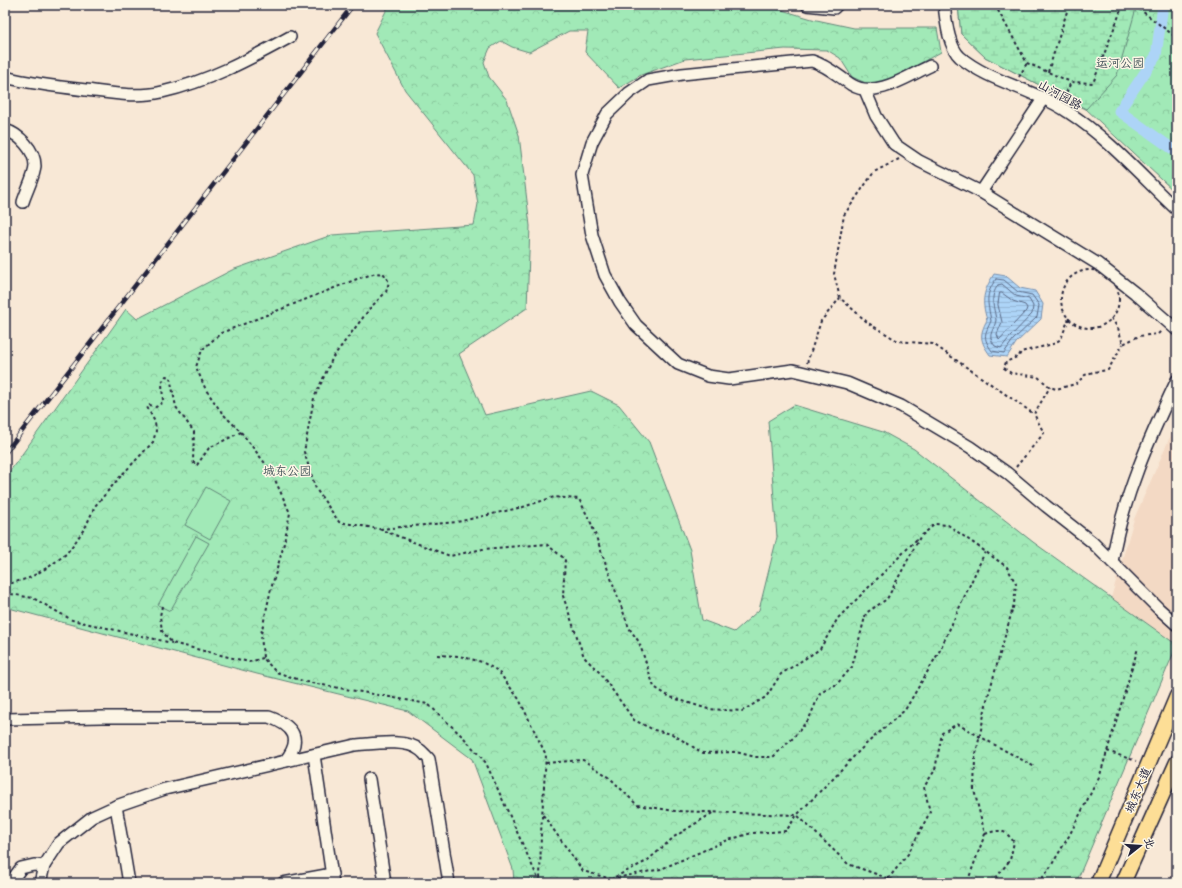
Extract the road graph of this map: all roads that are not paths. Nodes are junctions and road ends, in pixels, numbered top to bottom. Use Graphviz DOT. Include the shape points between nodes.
graph roads {
  1 [pos="807,5"];
  2 [pos="837,5"];
  3 [pos="944,5"];
  4 [pos="290,37"];
  5 [pos="930,66"];
  6 [pos="5,77"];
  7 [pos="865,90"];
  8 [pos="1043,99"];
  9 [pos="5,130"];
  10 [pos="981,192"];
  11 [pos="23,202"];
  12 [pos="1177,210"];
  13 [pos="1173,326"];
  14 [pos="1177,380"];
  15 [pos="1112,562"];
  16 [pos="1177,625"];
  17 [pos="1177,696"];
  18 [pos="5,719"];
  19 [pos="314,755"];
  20 [pos="285,761"];
  21 [pos="1177,762"];
  22 [pos="369,778"];
  23 [pos="116,806"];
  24 [pos="44,866"];
  25 [pos="332,879"];
  26 [pos="10,883"];
  27 [pos="40,883"];
  28 [pos="129,883"];
  29 [pos="283,883"];
  30 [pos="385,883"];
  31 [pos="449,883"];
  32 [pos="1098,883"];
  33 [pos="1123,883"];
  1 -- 2 [label="street" via="834,8"];
  3 -- 8 [label="street, 山河园路" via="949,38 958,56 979,69"];
  4 -- 6 [label="street" via="257,55 191,84 160,93 130,95 28,83"];
  5 -- 7 [label="street" via="894,83"];
  7 -- 10 [label="street" via="876,116 894,144"];
  7 -- 15 [label="street" via="853,86 825,65 812,61 682,74 648,80 629,93 607,114 592,142 582,176 592,234 605,275 636,325 678,364 708,376 729,379 793,370 847,383 901,406 970,447 1010,475 1092,542"];
  8 -- 10 [label="street"];
  8 -- 12 [label="street, 山河园路" via="1091,128"];
  9 -- 11 [label="street" via="20,137 31,152 35,166"];
  10 -- 13 [label="street" via="1098,264"];
  14 -- 15 [label="street" via="1130,493 1116,536"];
  15 -- 16 [label="street"];
  17 -- 32 [label="main road, 城东大道"];
  18 -- 20 [label="street" via="269,718 282,722 292,731 295,739 294,750"];
  19 -- 20 [label="street"];
  19 -- 25 [label="street"];
  19 -- 31 [label="street" via="355,745 385,742 420,749 428,759 432,775"];
  20 -- 23 [label="street" via="165,789"];
  21 -- 33 [label="main road, 城东大道"];
  22 -- 30 [label="street"];
  23 -- 24 [label="street" via="92,817 59,843"];
  23 -- 28 [label="street"];
  24 -- 26 [label="street" via="21,868"];
  24 -- 27 [label="street"];
  25 -- 29 [label="street"];
}
